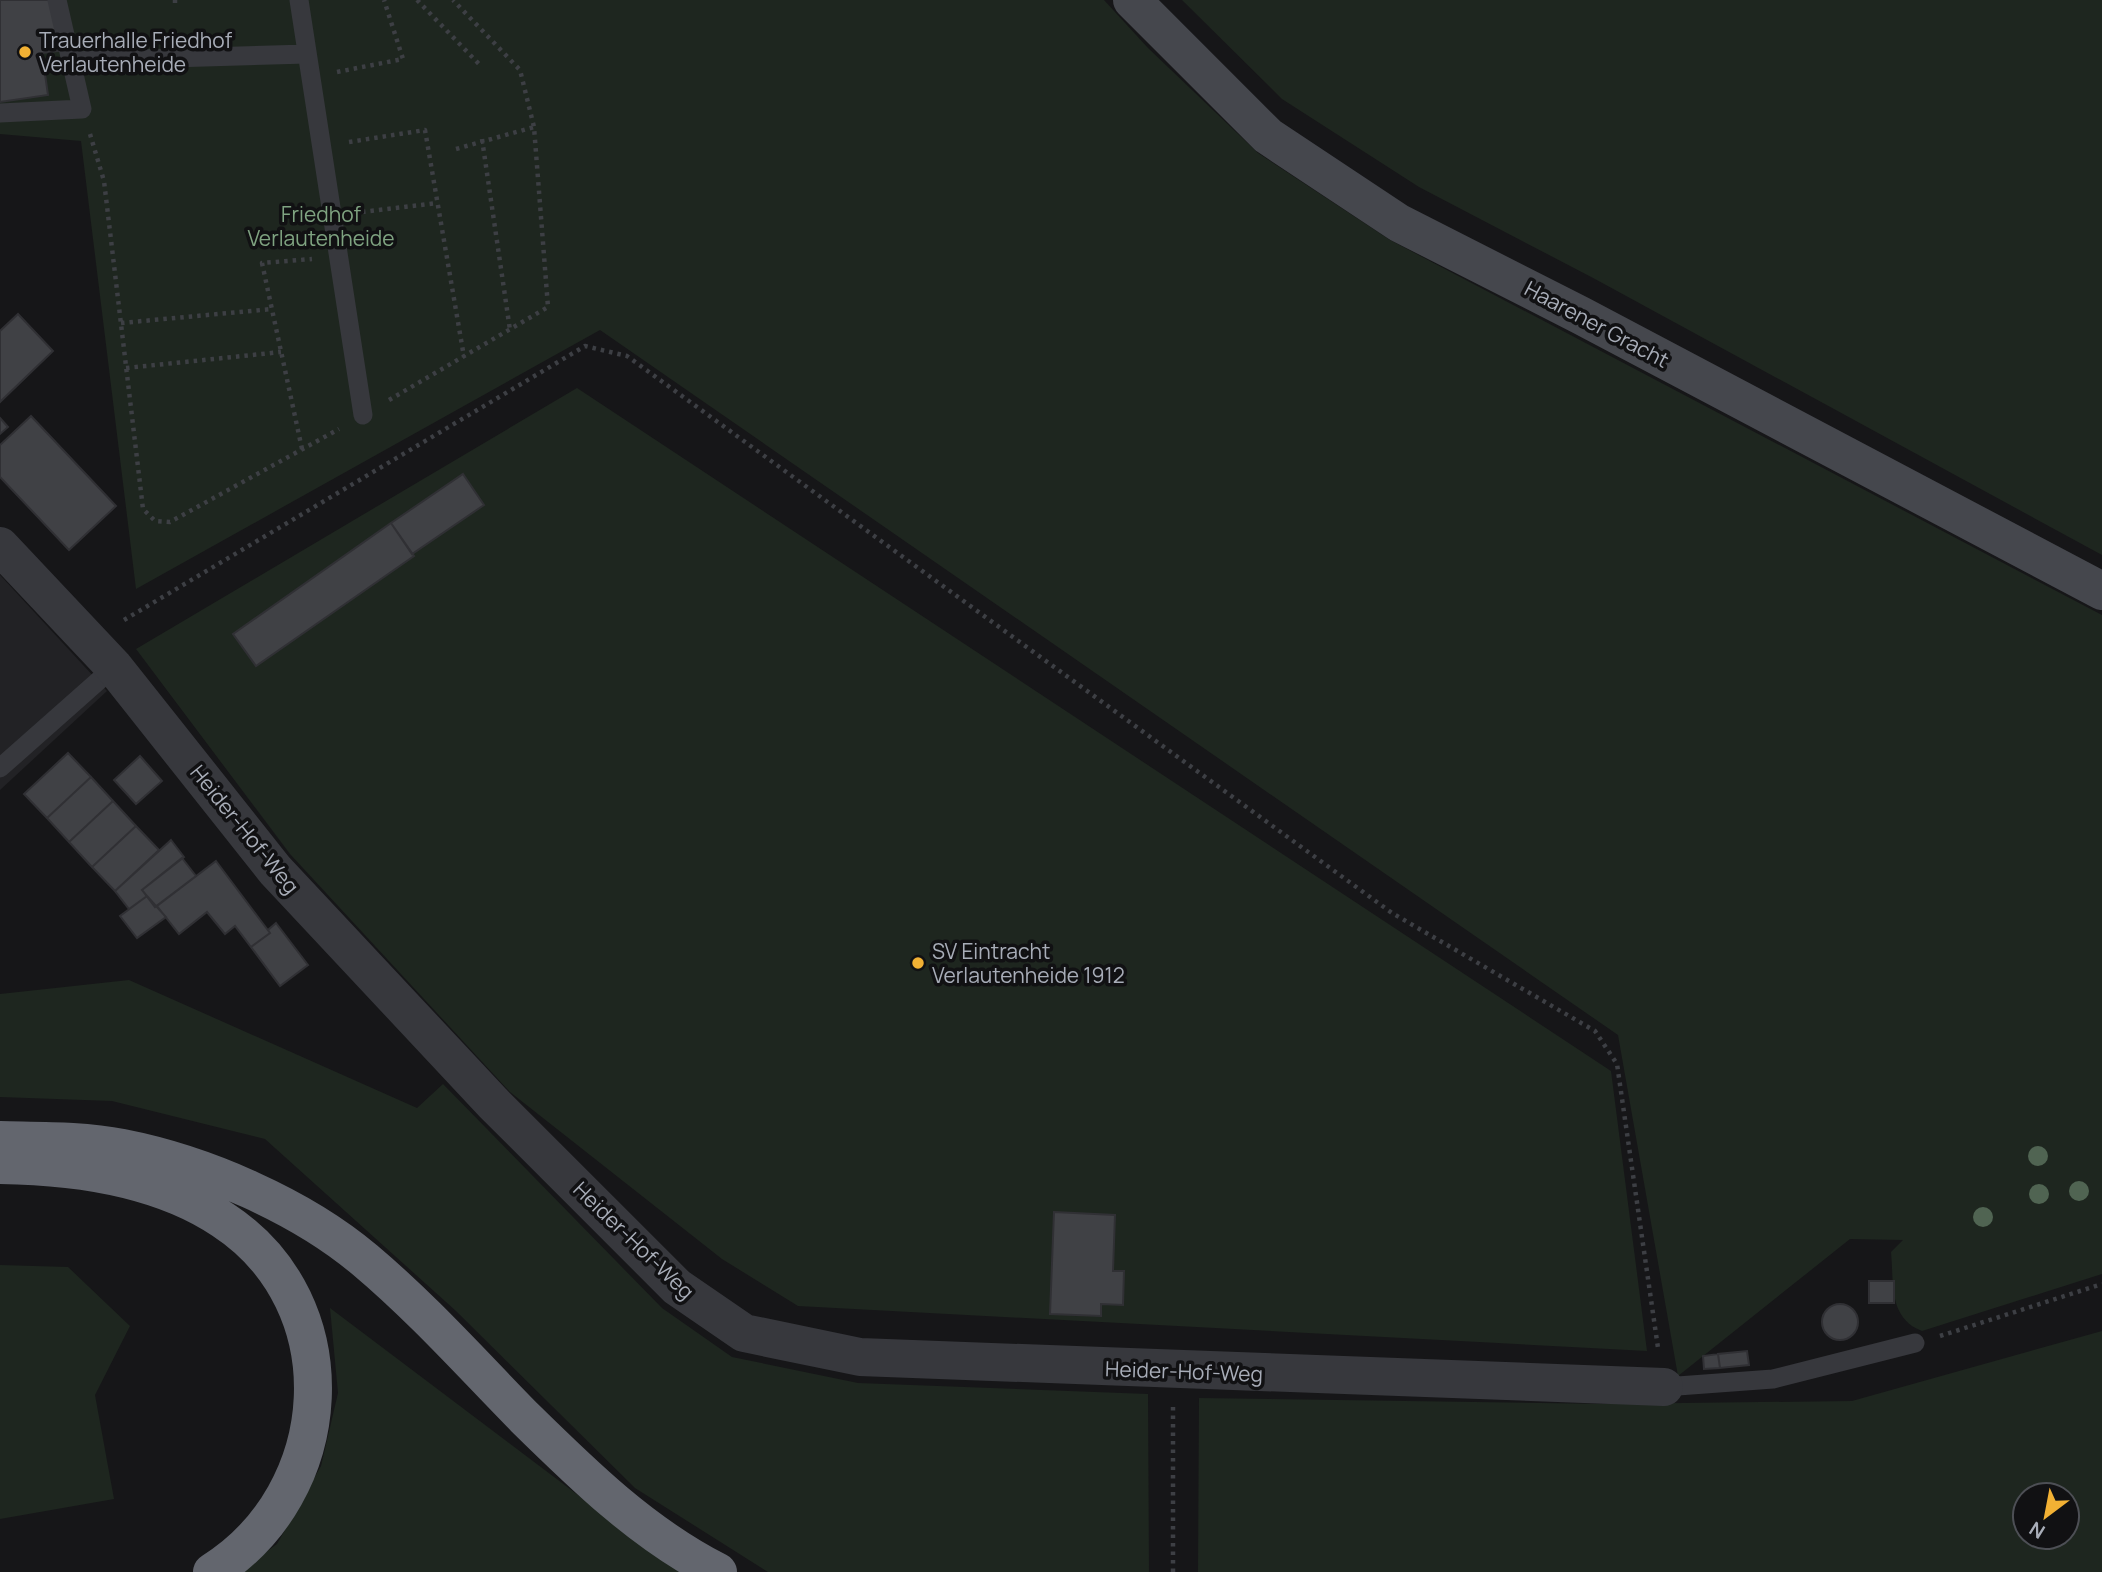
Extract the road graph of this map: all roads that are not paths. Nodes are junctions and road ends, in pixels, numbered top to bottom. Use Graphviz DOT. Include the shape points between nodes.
graph roads {
  1 [pos="57,0"];
  2 [pos="299,0"];
  3 [pos="1132,0"];
  4 [pos="307,54"];
  5 [pos="69,61"];
  6 [pos="0,113"];
  7 [pos="363,415"];
  8 [pos="0,546"];
  9 [pos="2102,592"];
  10 [pos="102,654"];
  11 [pos="0,768"];
  12 [pos="0,1140"];
  13 [pos="0,1165"];
  14 [pos="1915,1343"];
  15 [pos="1664,1387"];
  16 [pos="212,1572"];
  17 [pos="718,1572"];
  1 -- 5 [label="lane"];
  2 -- 4 [label="lane"];
  3 -- 9 [label="main road, Haarener Gracht" via="1268,136 1399,223 1580,314"];
  4 -- 5 [label="lane"];
  4 -- 7 [label="lane"];
  5 -- 6 [label="lane" via="82,109"];
  8 -- 10 [label="street, Heider-Hof-Weg"];
  10 -- 11 [label="lane"];
  10 -- 15 [label="street, Heider-Hof-Weg" via="275,870 493,1103 677,1287 744,1334 860,1357"];
  12 -- 17 [label="highway" via="76,1141 166,1158 211,1173 308,1221 365,1260 606,1495 653,1533"];
  13 -- 16 [label="highway" via="131,1180 179,1195 224,1220 260,1250 299,1307 310,1343 315,1394 305,1446 270,1517 252,1539"];
  14 -- 15 [label="lane" via="1773,1379"];
}
